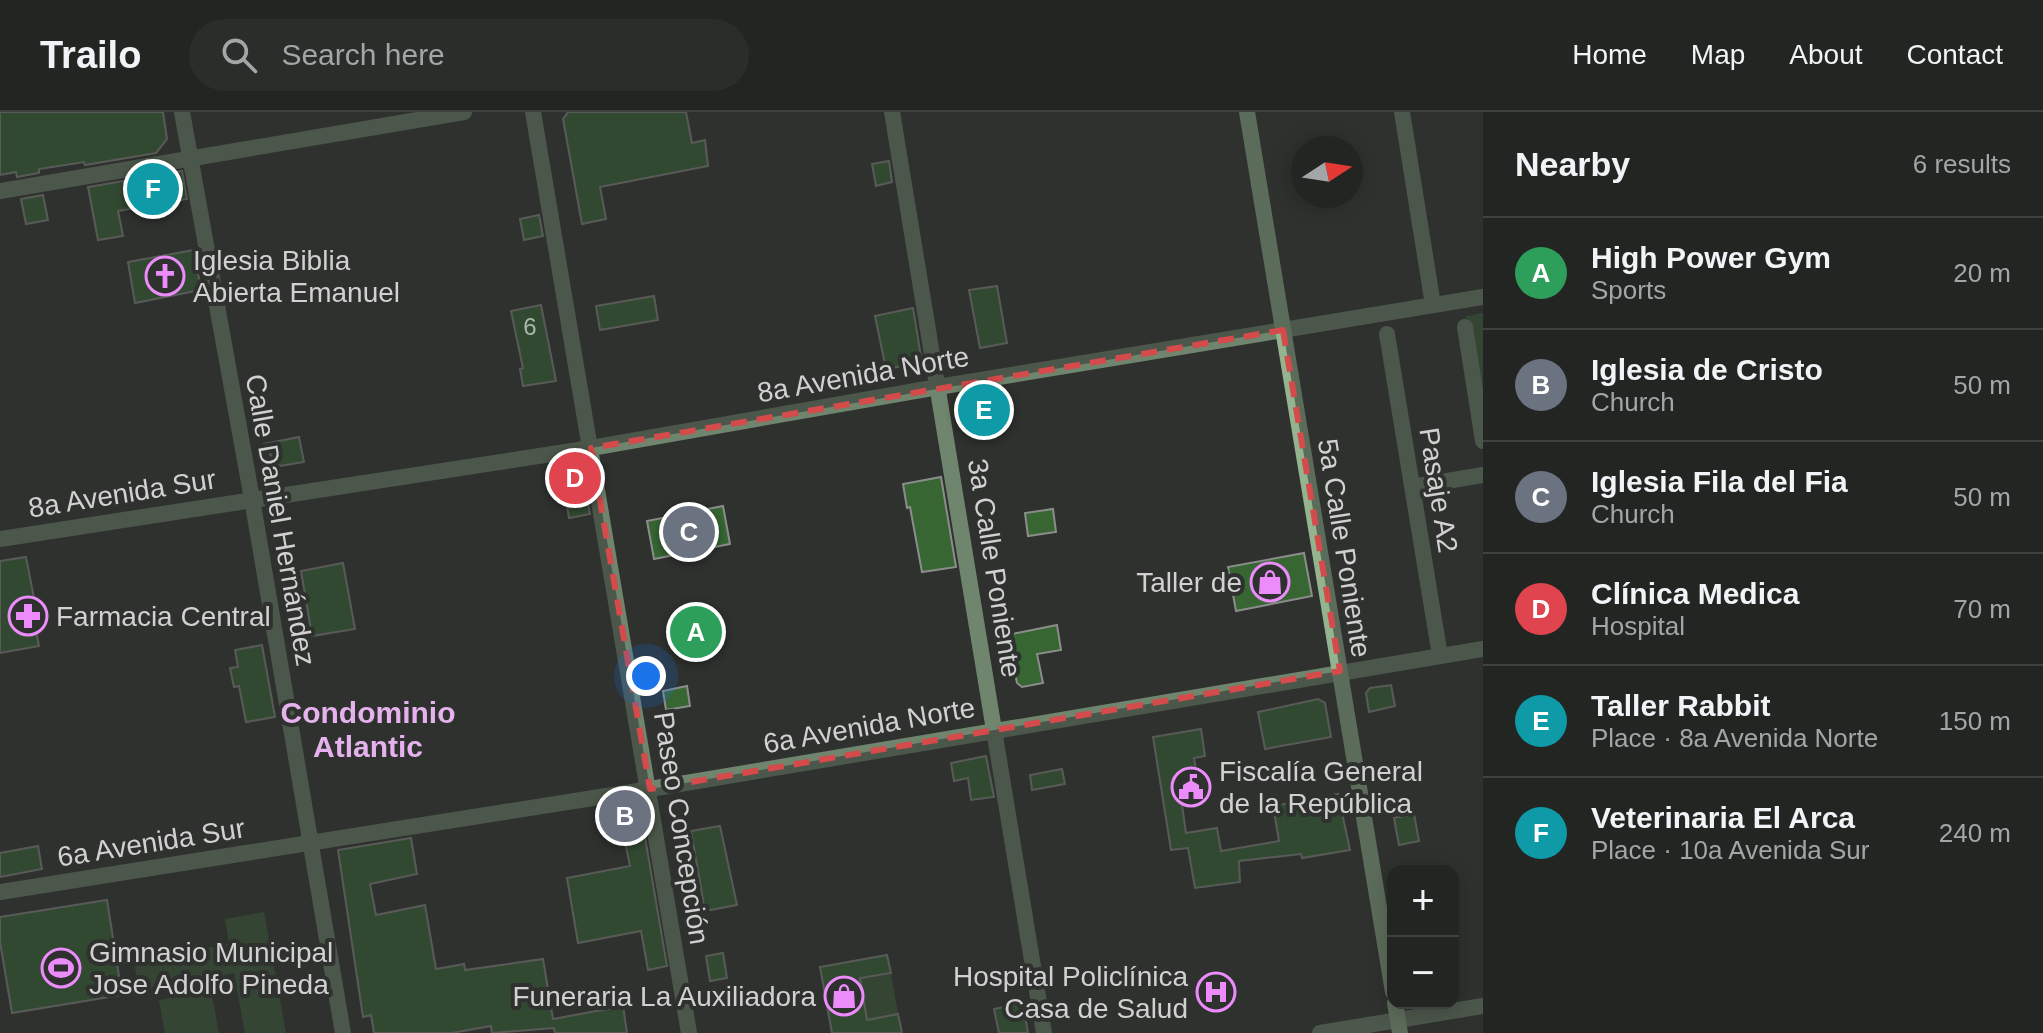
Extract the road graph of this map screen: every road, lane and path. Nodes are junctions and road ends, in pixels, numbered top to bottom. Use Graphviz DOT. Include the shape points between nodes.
graph roads {
  1 [pos="182,112"];
  2 [pos="464,112"];
  3 [pos="533,112"];
  4 [pos="892,112"];
  5 [pos="1247,112"];
  6 [pos="1402,112"];
  7 [pos="190,160"];
  8 [pos="0,191"];
  9 [pos="1483,297"];
  10 [pos="1433,305"];
  11 [pos="1465,327"];
  12 [pos="1283,330"];
  13 [pos="1387,334"];
  14 [pos="938,387"];
  15 [pos="1482,433"];
  16 [pos="591,448"];
  17 [pos="1483,475"];
  18 [pos="1412,487"];
  19 [pos="252,499"];
  20 [pos="0,539"];
  21 [pos="1483,649"];
  22 [pos="1440,656"];
  23 [pos="1340,671"];
  24 [pos="995,729"];
  25 [pos="650,789"];
  26 [pos="311,844"];
  27 [pos="0,892"];
  28 [pos="1387,956"];
  29 [pos="1483,1006"];
  30 [pos="1399,1027"];
  31 [pos="343,1033"];
  32 [pos="689,1033"];
  33 [pos="1044,1033"];
  34 [pos="1320,1033"];
  1 -- 7 [label="street, Calle Daniel Hernández"];
  2 -- 7 [label="street"];
  3 -- 16 [label="street, Paseo Concepción"];
  4 -- 14 [label="street, 3a Calle Poniente"];
  5 -- 12 [label="main road, 5a Calle Poniente"];
  6 -- 10 [label="street"];
  7 -- 8 [label="street"];
  7 -- 19 [label="street, Calle Daniel Hernández"];
  9 -- 10 [label="street, 8a Avenida Norte"];
  10 -- 12 [label="street, 8a Avenida Norte"];
  11 -- 15 [label="street"];
  12 -- 14 [label="street, 8a Avenida Norte"];
  12 -- 23 [label="main road, 5a Calle Poniente"];
  13 -- 18 [label="street, Pasaje A2"];
  14 -- 16 [label="street, 8a Avenida Norte"];
  14 -- 24 [label="street, 3a Calle Poniente"];
  16 -- 19 [label="street, 8a Avenida Norte"];
  16 -- 25 [label="street, Paseo Concepción"];
  17 -- 18 [label="street"];
  18 -- 22 [label="street, Pasaje A2"];
  19 -- 20 [label="street, 8a Avenida Sur"];
  19 -- 26 [label="street, Calle Daniel Hernández"];
  21 -- 22 [label="street, 6a Avenida Norte"];
  22 -- 23 [label="street, 6a Avenida Norte"];
  23 -- 24 [label="street, 6a Avenida Norte"];
  23 -- 28 [label="main road, 5a Calle Poniente"];
  24 -- 25 [label="street, 6a Avenida Norte"];
  24 -- 33 [label="street, 3a Calle Poniente"];
  25 -- 26 [label="street, 6a Avenida Norte"];
  25 -- 32 [label="street, Paseo Concepción"];
  26 -- 27 [label="street, 6a Avenida Sur"];
  26 -- 31 [label="street, Calle Daniel Hernández"];
  29 -- 30 [label="street"];
  30 -- 34 [label="street"];
}
